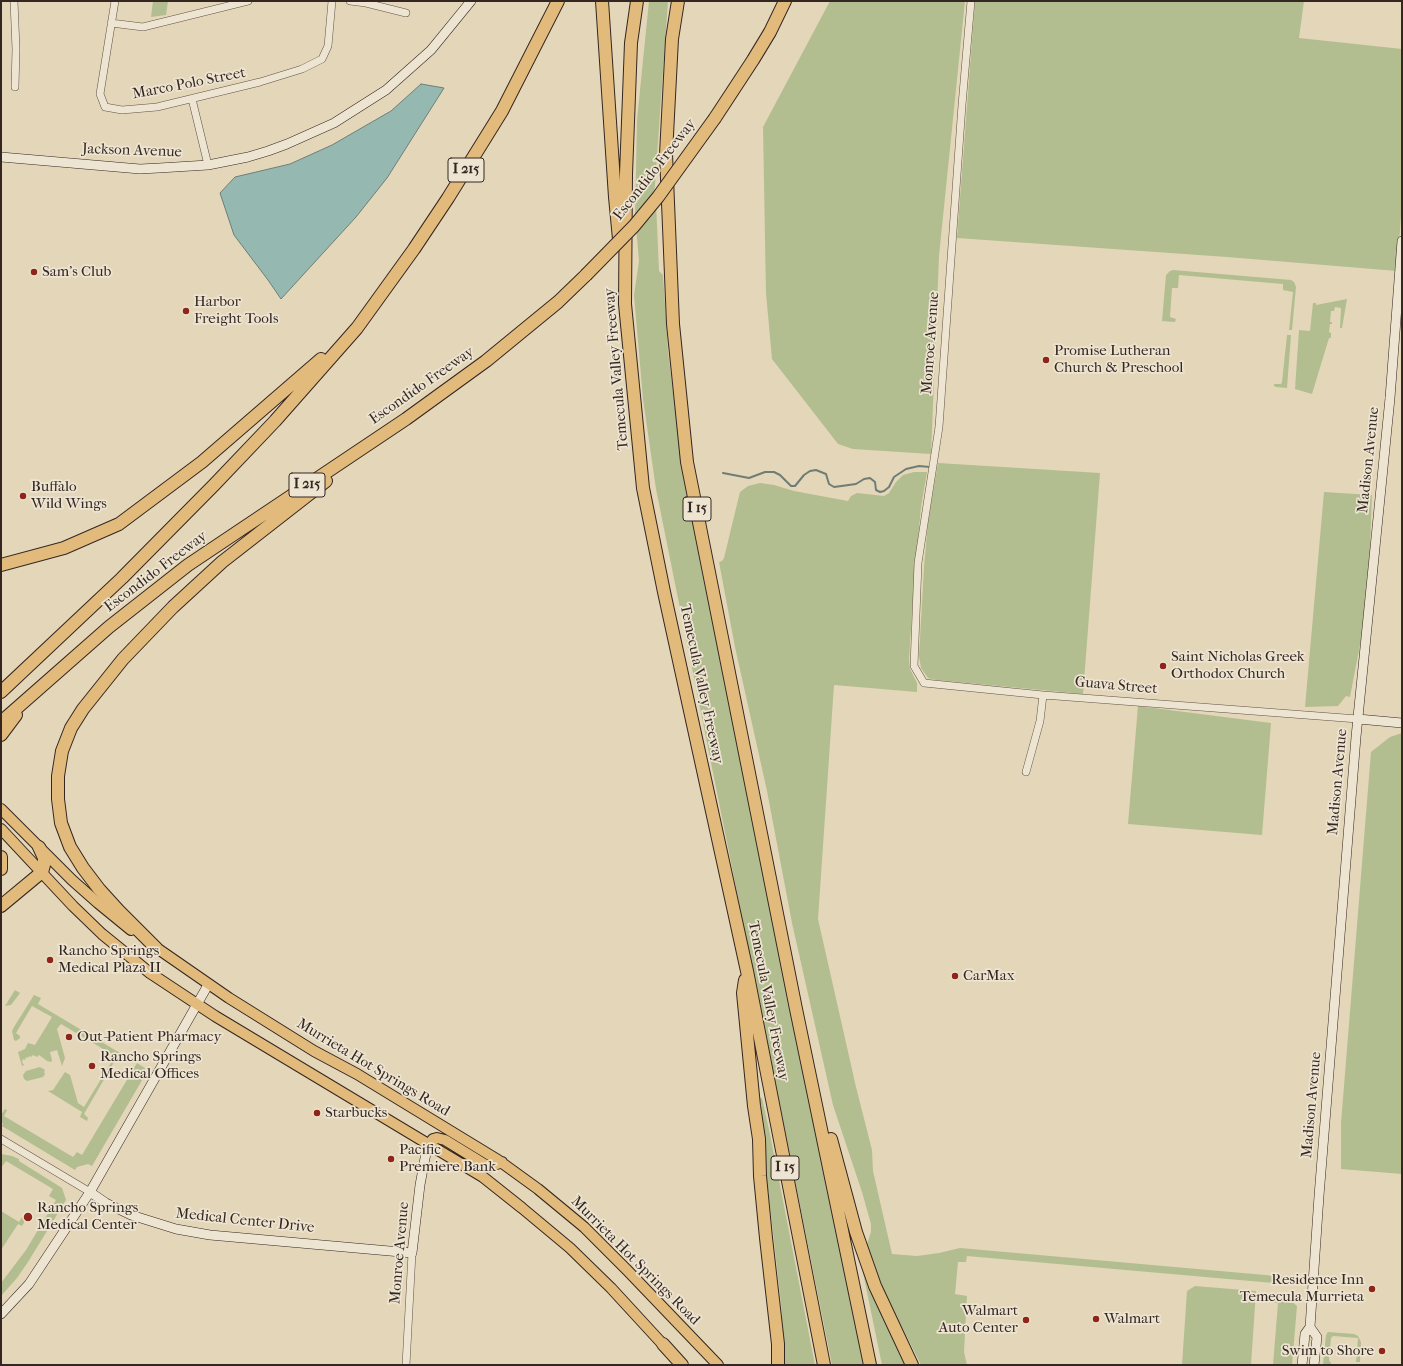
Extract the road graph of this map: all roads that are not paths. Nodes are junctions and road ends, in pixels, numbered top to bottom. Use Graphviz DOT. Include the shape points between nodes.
graph roads {
  1 [pos="14,1"];
  2 [pos="115,1"];
  3 [pos="248,1"];
  4 [pos="332,1"];
  5 [pos="350,1"];
  6 [pos="471,1"];
  7 [pos="558,1"];
  8 [pos="602,1"];
  9 [pos="637,1"];
  10 [pos="678,1"];
  11 [pos="785,1"];
  12 [pos="971,1"];
  13 [pos="406,13"];
  14 [pos="111,23"];
  15 [pos="15,87"];
  16 [pos="192,99"];
  17 [pos="1,157"];
  18 [pos="208,165"];
  19 [pos="1402,241"];
  20 [pos="625,304"];
  21 [pos="357,328"];
  22 [pos="406,419"];
  23 [pos="1,566"];
  24 [pos="924,683"];
  25 [pos="1,692"];
  26 [pos="1043,695"];
  27 [pos="29,696"];
  28 [pos="1358,720"];
  29 [pos="1,722"];
  30 [pos="1402,723"];
  31 [pos="1,735"];
  32 [pos="1026,772"];
  33 [pos="1,809"];
  34 [pos="1,829"];
  35 [pos="39,847"];
  36 [pos="1,857"];
  37 [pos="1,869"];
  38 [pos="42,872"];
  39 [pos="1,906"];
  40 [pos="156,948"];
  41 [pos="747,971"];
  42 [pos="208,985"];
  43 [pos="197,1005"];
  44 [pos="796,1010"];
  45 [pos="1,1139"];
  46 [pos="429,1144"];
  47 [pos="502,1162"];
  48 [pos="90,1192"];
  49 [pos="412,1252"];
  50 [pos="1,1314"];
  51 [pos="1310,1327"];
  52 [pos="663,1344"];
  53 [pos="778,1344"];
  54 [pos="406,1365"];
  55 [pos="683,1365"];
  56 [pos="718,1365"];
  57 [pos="775,1365"];
  58 [pos="778,1365"];
  59 [pos="824,1365"];
  60 [pos="870,1365"];
  61 [pos="912,1365"];
  62 [pos="1302,1365"];
  63 [pos="1314,1365"];
  1 -- 15 [label="street"];
  2 -- 14 [label="street, Marco Polo Street"];
  3 -- 14 [label="street" via="143,27"];
  4 -- 16 [label="street, Marco Polo Street" via="328,46 322,59 302,69 260,82"];
  5 -- 13 [label="street"];
  6 -- 18 [label="street, Jackson Avenue" via="431,50 410,70 386,90 351,113 281,147"];
  7 -- 21 [label="highway, Escondido Freeway / I 215" via="502,111 414,249"];
  8 -- 20 [label="highway"];
  9 -- 20 [label="highway, Temecula Valley Freeway / I 15" via="631,43"];
  10 -- 44 [label="highway, Temecula Valley Freeway / I 15" via="672,39 666,154 672,324 688,462"];
  11 -- 22 [label="highway, Escondido Freeway / I 215, bridge" via="770,32 715,118 634,226 558,302 486,361"];
  12 -- 24 [label="street, Monroe Avenue" via="939,427 918,563 914,666"];
  14 -- 16 [label="street, Marco Polo Street" via="100,94 105,107 122,110 157,107"];
  16 -- 18 [label="street"];
  17 -- 18 [label="street, Jackson Avenue" via="140,168 187,168"];
  19 -- 28 [label="street, Madison Avenue" via="1390,398"];
  20 -- 41 [label="highway, Temecula Valley Freeway / I 15" via="643,488"];
  21 -- 23 [label="highway" via="202,462 119,524 64,548"];
  21 -- 25 [label="highway, Escondido Freeway / I 215" via="214,485 122,578"];
  22 -- 27 [label="highway, Escondido Freeway / I 215" via="188,565 109,627"];
  22 -- 40 [label="highway" via="222,562 173,606 123,659 71,728 62,751 58,776 61,823 70,847 99,889"];
  24 -- 26 [label="street, Guava Street"];
  26 -- 28 [label="street, Guava Street"];
  26 -- 32 [label="street" via="1040,721"];
  27 -- 29 [label="highway, Escondido Freeway / I 215"];
  27 -- 31 [label="highway"];
  28 -- 30 [label="street, Guava Street"];
  28 -- 51 [label="street, Madison Avenue" via="1318,1196"];
  33 -- 35 [label="main road, Murrieta Hot Springs Road"];
  34 -- 38 [label="main road"];
  35 -- 38 [label="highway" via="44,858"];
  35 -- 40 [label="main road, Murrieta Hot Springs Road" via="98,903"];
  36 -- 37 [label="highway"];
  38 -- 39 [label="highway"];
  38 -- 43 [label="main road" via="102,934"];
  40 -- 42 [label="main road, Murrieta Hot Springs Road"];
  41 -- 53 [label="highway" via="743,992"];
  41 -- 59 [label="highway, Temecula Valley Freeway / I 15"];
  42 -- 43 [label="street"];
  42 -- 47 [label="main road, Murrieta Hot Springs Road"];
  43 -- 46 [label="main road"];
  43 -- 48 [label="street"];
  44 -- 60 [label="highway, Temecula Valley Freeway / I 15"];
  44 -- 61 [label="highway" via="856,1232 875,1286"];
  45 -- 48 [label="street, Medical Center Drive"];
  46 -- 47 [label="main road" via="437,1138 445,1140 489,1167"];
  46 -- 49 [label="street, Monroe Avenue" via="420,1184"];
  46 -- 52 [label="main road" via="483,1177 570,1248"];
  47 -- 56 [label="main road, Murrieta Hot Springs Road" via="584,1227"];
  48 -- 49 [label="street, Medical Center Drive" via="131,1215 176,1230"];
  48 -- 50 [label="street" via="29,1284"];
  49 -- 54 [label="street, Monroe Avenue"];
  51 -- 62 [label="street, Madison Avenue" via="1305,1334"];
  51 -- 63 [label="street, Madison Avenue" via="1317,1337"];
  52 -- 55 [label="highway"];
  53 -- 57 [label="highway"];
  53 -- 58 [label="highway"];
}
